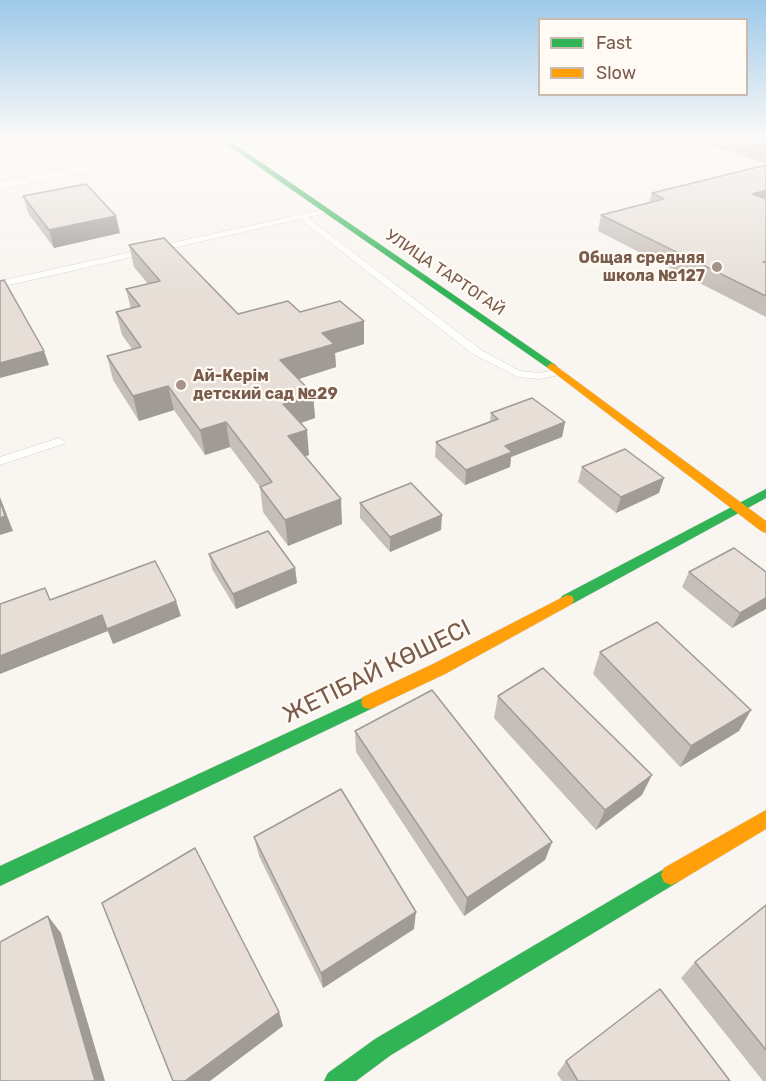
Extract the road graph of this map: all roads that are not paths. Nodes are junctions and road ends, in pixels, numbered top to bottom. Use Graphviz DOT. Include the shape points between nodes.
graph roads {
  1 [pos="294,189"];
  2 [pos="326,211"];
  3 [pos="302,217"];
  4 [pos="0,284"];
  5 [pos="561,372"];
  6 [pos="59,442"];
  7 [pos="0,461"];
  8 [pos="766,493"];
  9 [pos="740,509"];
  10 [pos="766,528"];
  11 [pos="766,819"];
  12 [pos="0,876"];
  13 [pos="336,1081"];
  1 -- 2 [label="street, УЛИЦА ТАРТОГАЙ"];
  2 -- 3 [label="lane"];
  2 -- 5 [label="street, УЛИЦА ТАРТОГАЙ"];
  3 -- 4 [label="lane"];
  3 -- 5 [label="lane" via="477,352 518,374"];
  5 -- 9 [label="street, УЛИЦА ТАРТОГАЙ"];
  6 -- 7 [label="lane"];
  8 -- 9 [label="street, ЖЕТІБАЙ КӨШЕСІ"];
  9 -- 10 [label="street, УЛИЦА ТАРТОГАЙ"];
  9 -- 12 [label="street, ЖЕТІБАЙ КӨШЕСІ" via="439,669"];
  11 -- 13 [label="street" via="383,1047"];
}
